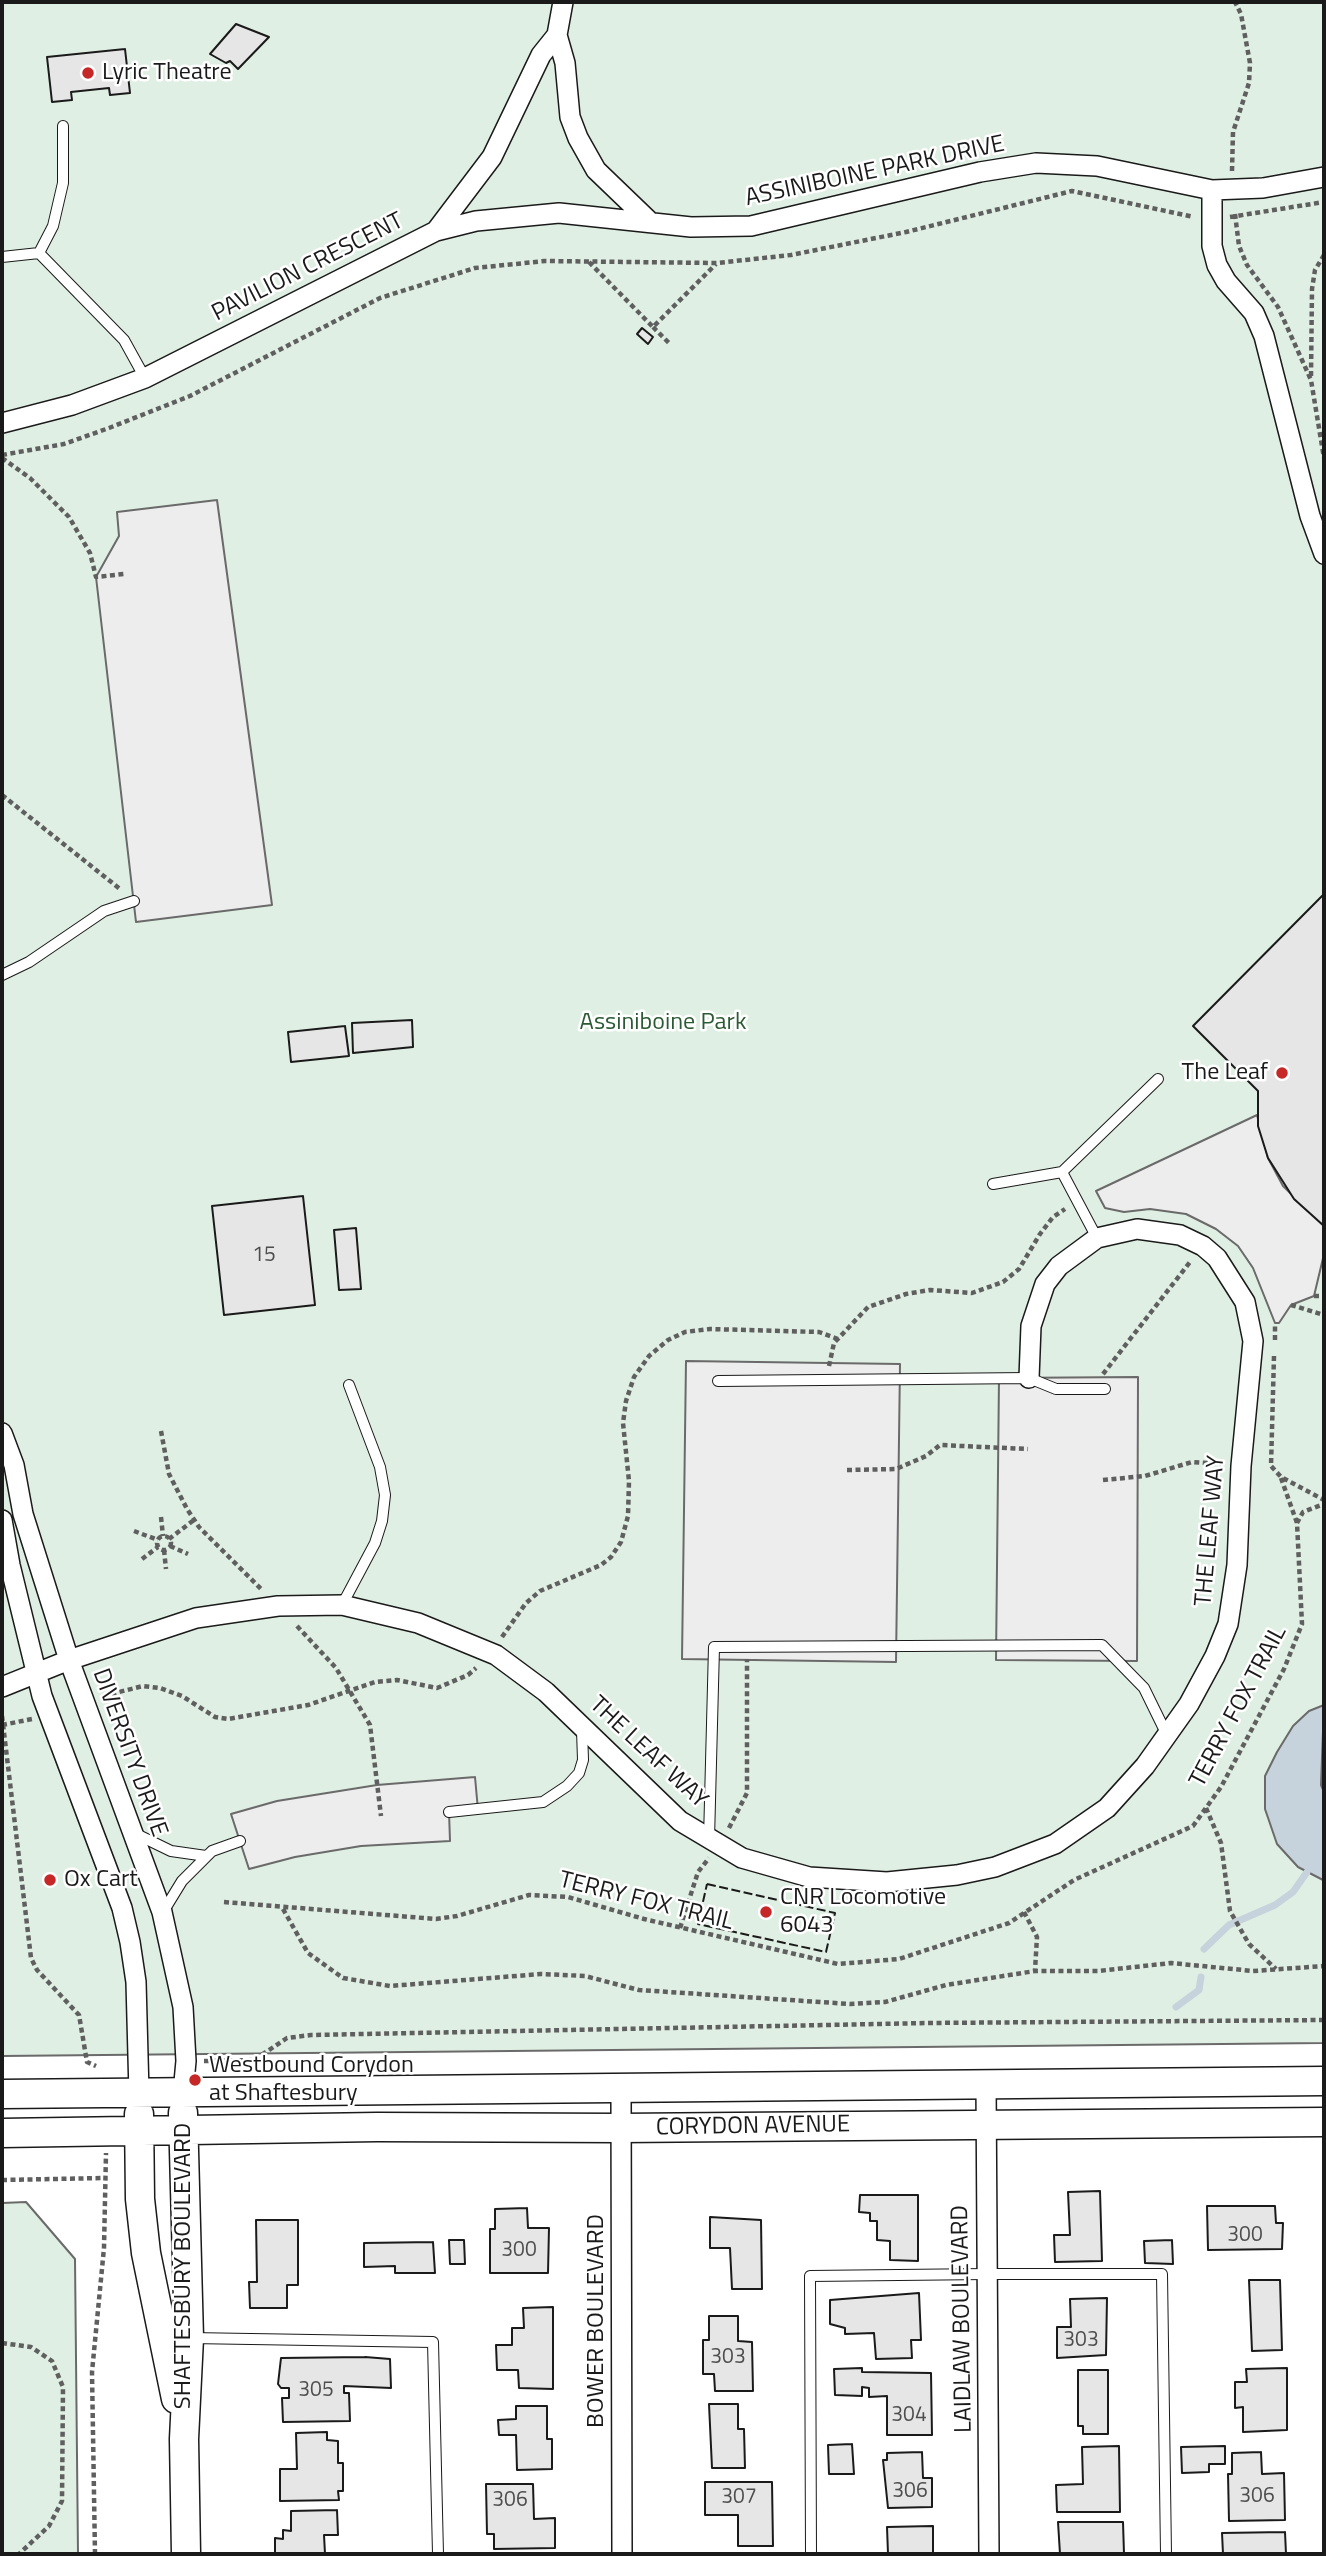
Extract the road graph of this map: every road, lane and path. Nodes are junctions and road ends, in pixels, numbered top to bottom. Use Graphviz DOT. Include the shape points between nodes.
graph roads {
  1 [pos="563,2"];
  2 [pos="1235,2"];
  3 [pos="557,35"];
  4 [pos="63,126"];
  5 [pos="1324,177"];
  6 [pos="1233,189"];
  7 [pos="1212,190"];
  8 [pos="1324,202"];
  9 [pos="1183,216"];
  10 [pos="648,220"];
  11 [pos="436,231"];
  12 [pos="38,253"];
  13 [pos="1324,256"];
  14 [pos="2,257"];
  15 [pos="589,262"];
  16 [pos="717,263"];
  17 [pos="653,327"];
  18 [pos="671,345"];
  19 [pos="145,377"];
  20 [pos="1311,380"];
  21 [pos="2,423"];
  22 [pos="2,456"];
  23 [pos="1324,554"];
  24 [pos="124,574"];
  25 [pos="2,795"];
  26 [pos="134,901"];
  27 [pos="2,975"];
  28 [pos="1158,1079"];
  29 [pos="1062,1172"];
  30 [pos="993,1184"];
  31 [pos="1078,1200"];
  32 [pos="1097,1237"];
  33 [pos="1203,1246"];
  34 [pos="1314,1296"];
  35 [pos="1324,1296"];
  36 [pos="1290,1305"];
  37 [pos="1324,1315"];
  38 [pos="1275,1323"];
  39 [pos="838,1339"];
  40 [pos="1029,1378"];
  41 [pos="718,1381"];
  42 [pos="820,1382"];
  43 [pos="349,1385"];
  44 [pos="1093,1389"];
  45 [pos="1105,1389"];
  46 [pos="2,1433"];
  47 [pos="1028,1449"];
  48 [pos="1271,1465"];
  49 [pos="1241,1466"];
  50 [pos="847,1470"];
  51 [pos="1281,1478"];
  52 [pos="1103,1480"];
  53 [pos="1324,1502"];
  54 [pos="161,1517"];
  55 [pos="2,1520"];
  56 [pos="194,1520"];
  57 [pos="1297,1522"];
  58 [pos="134,1531"];
  59 [pos="160,1538"];
  60 [pos="169,1539"];
  61 [pos="164,1548"];
  62 [pos="188,1554"];
  63 [pos="142,1559"];
  64 [pos="166,1569"];
  65 [pos="342,1605"];
  66 [pos="748,1647"];
  67 [pos="491,1653"];
  68 [pos="69,1660"];
  69 [pos="37,1674"];
  70 [pos="2,1687"];
  71 [pos="84,1702"];
  72 [pos="49,1715"];
  73 [pos="2,1725"];
  74 [pos="582,1725"];
  75 [pos="1167,1735"];
  76 [pos="1206,1808"];
  77 [pos="449,1812"];
  78 [pos="131,1831"];
  79 [pos="240,1841"];
  80 [pos="714,1843"];
  81 [pos="205,1856"];
  82 [pos="224,1902"];
  83 [pos="283,1909"];
  84 [pos="162,1912"];
  85 [pos="1024,1912"];
  86 [pos="680,1928"];
  87 [pos="1324,1966"];
  88 [pos="1277,1970"];
  89 [pos="1035,1971"];
  90 [pos="1324,2020"];
  91 [pos="254,2060"];
  92 [pos="1324,2081"];
  93 [pos="986,2083"];
  94 [pos="621,2088"];
  95 [pos="139,2093"];
  96 [pos="183,2093"];
  97 [pos="2,2094"];
  98 [pos="1324,2122"];
  99 [pos="986,2124"];
  100 [pos="621,2128"];
  101 [pos="139,2132"];
  102 [pos="183,2132"];
  103 [pos="2,2133"];
  104 [pos="104,2178"];
  105 [pos="2,2180"];
  106 [pos="987,2274"];
  107 [pos="176,2338"];
  108 [pos="2,2343"];
  109 [pos="19,2554"];
  110 [pos="186,2554"];
  111 [pos="438,2554"];
  112 [pos="622,2554"];
  113 [pos="811,2554"];
  114 [pos="989,2554"];
  115 [pos="1167,2554"];
  1 -- 3 [label="street"];
  2 -- 6 [label="path" via="1250,63 1245,98 1233,132"];
  3 -- 10 [label="street" via="565,63 570,117 578,138 596,170"];
  3 -- 11 [label="street" via="541,55 492,157"];
  4 -- 12 [label="lane" via="63,183 53,226"];
  5 -- 6 [label="street, ASSINIBOINE PARK DRIVE" via="1300,184"];
  6 -- 7 [label="street, ASSINIBOINE PARK DRIVE"];
  6 -- 8 [label="path" via="1236,216"];
  7 -- 10 [label="street, ASSINIBOINE PARK DRIVE" via="1097,166 1036,163 751,226 691,227"];
  7 -- 23 [label="street" via="1212,246 1217,265 1254,313 1264,336"];
  9 -- 16 [label="path" via="1072,191 906,232 791,255"];
  10 -- 11 [label="street, PAVILION CRESCENT" via="532,214"];
  11 -- 19 [label="street, PAVILION CRESCENT"];
  12 -- 14 [label="lane"];
  12 -- 19 [label="lane" via="124,340"];
  13 -- 20 [label="path" via="1315,270 1312,289"];
  15 -- 16 [label="path"];
  15 -- 17 [label="path"];
  15 -- 22 [label="path" via="510,263 430,280 380,298 177,401 64,444"];
  16 -- 17 [label="path"];
  17 -- 18 [label="path"];
  19 -- 21 [label="street, PAVILION CRESCENT" via="72,405"];
  22 -- 24 [label="path" via="69,517 90,553 96,577"];
  25 -- 26 [label="path"];
  26 -- 27 [label="lane" via="104,911"];
  28 -- 29 [label="lane"];
  29 -- 30 [label="lane"];
  29 -- 31 [label="lane"];
  31 -- 32 [label="lane"];
  31 -- 39 [label="path" via="1053,1217 1019,1269 1003,1282 972,1293 930,1290 906,1294 868,1307"];
  32 -- 33 [label="street, THE LEAF WAY" via="1156,1230"];
  32 -- 40 [label="street, THE LEAF WAY" via="1059,1266 1045,1284 1031,1326"];
  33 -- 44 [label="path"];
  33 -- 49 [label="street, THE LEAF WAY" via="1232,1277 1250,1318 1253,1340"];
  34 -- 35 [label="path"];
  36 -- 37 [label="path"];
  38 -- 48 [label="path"];
  39 -- 42 [label="path"];
  39 -- 67 [label="path" via="819,1332 710,1329 685,1332 649,1356 634,1377 626,1401 628,1516 621,1542 601,1565 540,1591 526,1602"];
  40 -- 42 [label="lane"];
  40 -- 44 [label="lane" via="1056,1389"];
  41 -- 42 [label="lane"];
  43 -- 65 [label="lane" via="380,1467 385,1495 375,1544"];
  44 -- 45 [label="lane"];
  46 -- 68 [label="street, DIVERSITY DRIVE"];
  47 -- 50 [label="path" via="940,1445 926,1457 896,1469"];
  48 -- 49 [label="path"];
  48 -- 51 [label="path"];
  49 -- 52 [label="path" via="1192,1462 1145,1476"];
  49 -- 75 [label="street, THE LEAF WAY" via="1237,1566 1228,1624 1202,1682"];
  51 -- 53 [label="path"];
  51 -- 57 [label="path, TERRY FOX TRAIL"];
  53 -- 57 [label="path" via="1303,1512"];
  54 -- 59 [label="path"];
  55 -- 69 [label="street"];
  56 -- 60 [label="path"];
  57 -- 76 [label="path, TERRY FOX TRAIL" via="1302,1624 1251,1733"];
  58 -- 59 [label="path"];
  59 -- 60 [label="path"];
  59 -- 61 [label="path"];
  60 -- 61 [label="path"];
  61 -- 62 [label="path"];
  61 -- 63 [label="path"];
  61 -- 64 [label="path"];
  65 -- 67 [label="street, THE LEAF WAY" via="418,1623"];
  65 -- 68 [label="street, THE LEAF WAY" via="278,1606 196,1618"];
  66 -- 75 [label="lane" via="1102,1645 1144,1689"];
  66 -- 80 [label="path" via="747,1793"];
  66 -- 80 [label="lane" via="714,1647"];
  67 -- 71 [label="path" via="468,1675 437,1688 397,1680 375,1682 244,1718 215,1717 182,1696 143,1686"];
  67 -- 74 [label="street, THE LEAF WAY" via="521,1671"];
  68 -- 69 [label="street, THE LEAF WAY"];
  68 -- 71 [label="street, DIVERSITY DRIVE"];
  69 -- 70 [label="street, THE LEAF WAY"];
  69 -- 72 [label="street"];
  71 -- 78 [label="street, DIVERSITY DRIVE"];
  72 -- 73 [label="path"];
  72 -- 95 [label="street" via="130,1942 136,1982"];
  74 -- 77 [label="lane" via="579,1773 543,1802"];
  74 -- 80 [label="street, THE LEAF WAY" via="680,1822"];
  75 -- 80 [label="street, THE LEAF WAY" via="1129,1786 1080,1829 1027,1857 995,1867 887,1882 809,1877 742,1858"];
  76 -- 85 [label="path, TERRY FOX TRAIL" via="1193,1825 1074,1880"];
  76 -- 88 [label="path" via="1221,1843 1230,1912 1264,1960"];
  78 -- 81 [label="lane" via="171,1851"];
  78 -- 84 [label="street, DIVERSITY DRIVE"];
  79 -- 81 [label="lane"];
  80 -- 86 [label="path" via="698,1872"];
  81 -- 84 [label="lane"];
  82 -- 83 [label="path, TERRY FOX TRAIL"];
  83 -- 86 [label="path, TERRY FOX TRAIL" via="436,1919 529,1895 568,1897"];
  83 -- 89 [label="path" via="308,1952 343,1978 390,1986 541,1974 585,1976 639,1990 850,2004"];
  84 -- 96 [label="street, DIVERSITY DRIVE" via="183,2007"];
  85 -- 86 [label="path, TERRY FOX TRAIL" via="1009,1923 899,1959 863,1964 793,1956"];
  85 -- 89 [label="path" via="1037,1937"];
  87 -- 88 [label="path"];
  88 -- 89 [label="path" via="1171,1963 1098,1971"];
  90 -- 91 [label="path" via="311,2035 287,2038"];
  92 -- 93 [label="main road, CORYDON AVENUE"];
  93 -- 94 [label="main road, CORYDON AVENUE"];
  93 -- 99 [label="street, LAIDLAW BOULEVARD"];
  94 -- 96 [label="main road, CORYDON AVENUE"];
  94 -- 100 [label="street, BOWER BOULEVARD"];
  95 -- 96 [label="main road, CORYDON AVENUE"];
  95 -- 97 [label="main road, CORYDON AVENUE"];
  95 -- 101 [label="main road, SHAFTESBURY BOULEVARD"];
  96 -- 102 [label="main road, SHAFTESBURY BOULEVARD"];
  98 -- 99 [label="main road, CORYDON AVENUE"];
  99 -- 100 [label="main road, CORYDON AVENUE"];
  99 -- 106 [label="street, LAIDLAW BOULEVARD"];
  100 -- 102 [label="main road, CORYDON AVENUE"];
  100 -- 112 [label="street, BOWER BOULEVARD"];
  101 -- 102 [label="main road, CORYDON AVENUE"];
  101 -- 103 [label="main road, CORYDON AVENUE"];
  101 -- 107 [label="main road, SHAFTESBURY BOULEVARD" via="146,2253"];
  102 -- 107 [label="main road, SHAFTESBURY BOULEVARD"];
  104 -- 105 [label="path"];
  106 -- 113 [label="lane" via="810,2276"];
  106 -- 114 [label="street, LAIDLAW BOULEVARD"];
  106 -- 115 [label="lane" via="1162,2274"];
  107 -- 110 [label="main road, SHAFTESBURY BOULEVARD"];
  107 -- 111 [label="lane" via="432,2342"];
  108 -- 109 [label="path" via="31,2347 52,2361 63,2387 62,2501 49,2526"];
}
